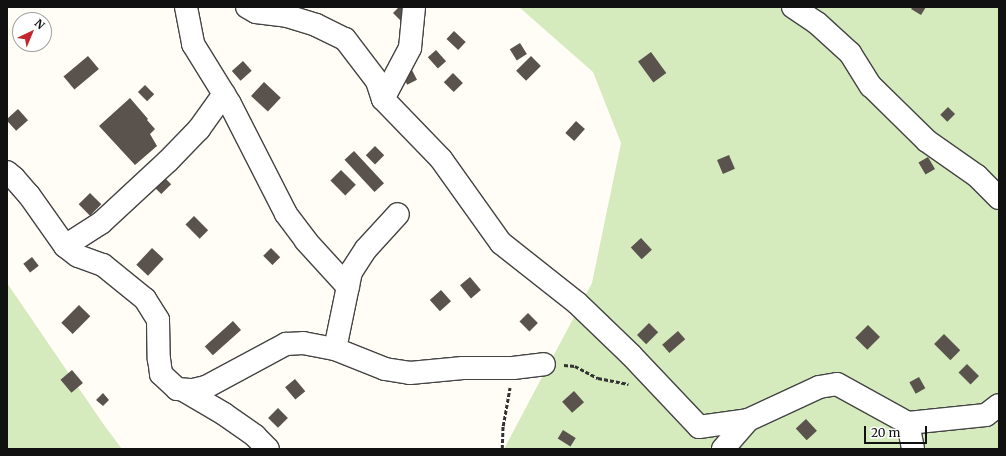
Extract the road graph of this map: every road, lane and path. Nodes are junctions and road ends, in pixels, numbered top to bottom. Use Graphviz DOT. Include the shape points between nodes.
graph roads {
  1 [pos="186,7"];
  2 [pos="247,7"];
  3 [pos="414,7"];
  4 [pos="793,7"];
  5 [pos="224,94"];
  6 [pos="383,99"];
  7 [pos="7,172"];
  8 [pos="999,198"];
  9 [pos="398,214"];
  10 [pos="65,246"];
  11 [pos="348,287"];
  12 [pos="335,349"];
  13 [pos="544,364"];
  14 [pos="513,368"];
  15 [pos="634,385"];
  16 [pos="185,391"];
  17 [pos="999,405"];
  18 [pos="748,420"];
  19 [pos="908,423"];
  20 [pos="268,449"];
  21 [pos="502,449"];
  22 [pos="723,449"];
  23 [pos="913,449"];
  1 -- 5 [label="street" via="193,44"];
  2 -- 6 [label="street" via="256,12 287,16 316,25 345,39 377,80"];
  3 -- 6 [label="street" via="410,48"];
  4 -- 8 [label="street" via="817,22 850,53 871,86 927,141 977,176"];
  5 -- 10 [label="street" via="199,129 168,161 101,223"];
  5 -- 11 [label="street" via="286,214 306,241"];
  6 -- 18 [label="street" via="441,159 501,244 577,302 699,427"];
  7 -- 10 [label="street" via="29,195"];
  9 -- 11 [label="street" via="366,249 351,272"];
  10 -- 16 [label="street" via="78,256 103,266 145,299 158,320 161,374 177,388"];
  11 -- 12 [label="street"];
  12 -- 14 [label="street" via="385,369 410,373 463,368"];
  12 -- 16 [label="street" via="303,343 286,344 206,387"];
  13 -- 14 [label="street"];
  13 -- 15 [label="path" via="575,366 598,378"];
  14 -- 21 [label="path" via="503,426"];
  16 -- 20 [label="street" via="224,414 255,436"];
  17 -- 19 [label="street" via="986,415"];
  18 -- 19 [label="street" via="819,387 838,384"];
  18 -- 22 [label="street"];
  19 -- 23 [label="street"];
}
